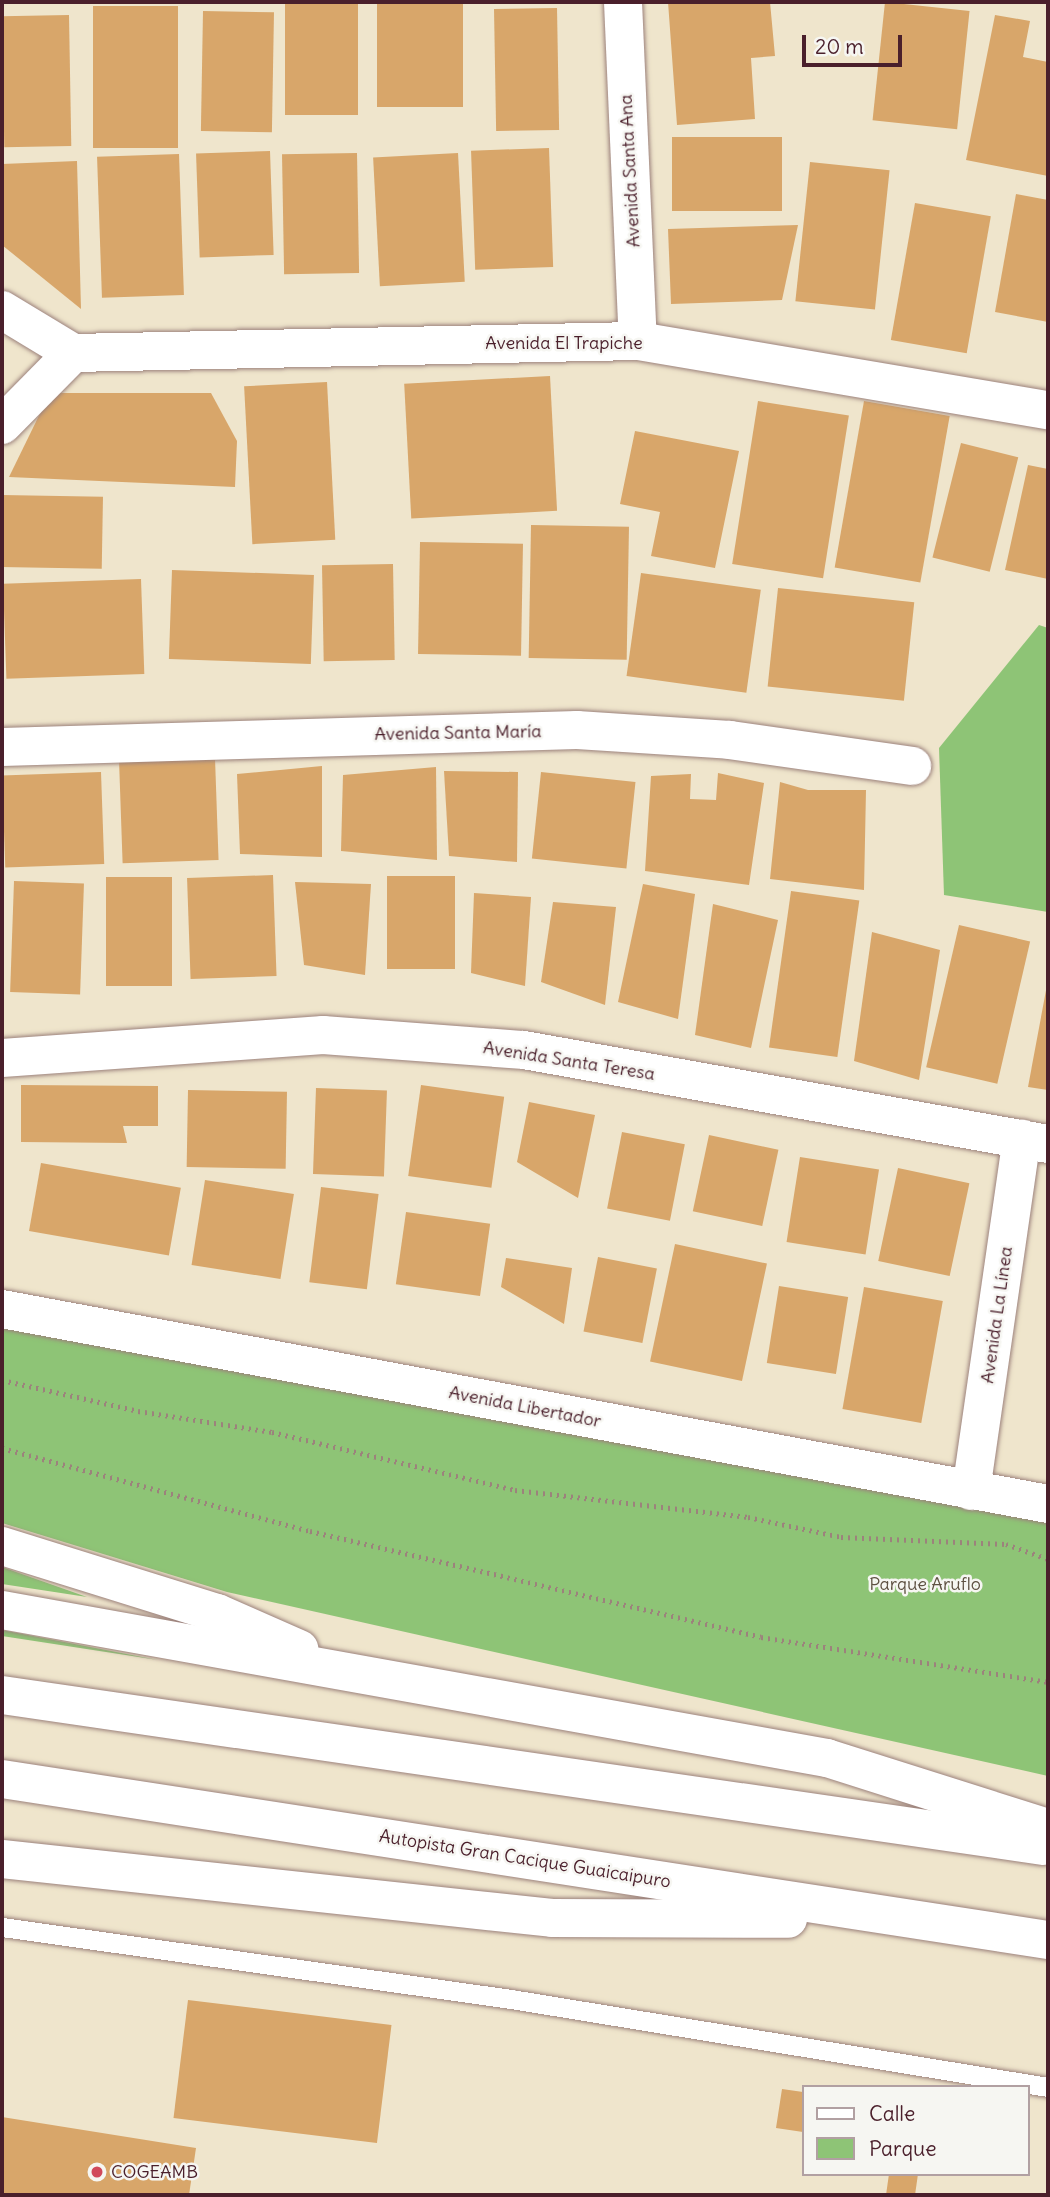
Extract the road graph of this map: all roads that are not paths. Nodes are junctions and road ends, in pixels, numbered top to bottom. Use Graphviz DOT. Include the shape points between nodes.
graph roads {
  1 [pos="623,2"];
  2 [pos="2,310"];
  3 [pos="638,341"];
  4 [pos="73,353"];
  5 [pos="1048,410"];
  6 [pos="2,425"];
  7 [pos="2,747"];
  8 [pos="912,766"];
  9 [pos="2,1058"];
  10 [pos="1035,1142"];
  11 [pos="2,1309"];
  12 [pos="971,1491"];
  13 [pos="1048,1504"];
  14 [pos="2,1545"];
  15 [pos="2,1610"];
  16 [pos="362,1676"];
  17 [pos="2,1695"];
  18 [pos="2,1779"];
  19 [pos="1048,1828"];
  20 [pos="1048,1846"];
  21 [pos="2,1859"];
  22 [pos="920,1919"];
  23 [pos="2,1927"];
  24 [pos="1048,1940"];
  25 [pos="1048,2087"];
  1 -- 3 [label="main road, Avenida Santa Ana"];
  2 -- 4 [label="main road"];
  3 -- 4 [label="main road, Avenida El Trapiche"];
  3 -- 5 [label="main road, Avenida El Trapiche"];
  4 -- 6 [label="main road"];
  7 -- 8 [label="main road, Avenida Santa María" via="577,730 730,740"];
  9 -- 10 [label="main road, Avenida Santa Teresa" via="323,1035 430,1043 524,1051"];
  10 -- 12 [label="main road, Avenida La Línea"];
  11 -- 12 [label="main road, Avenida Libertador"];
  12 -- 13 [label="main road, Avenida Libertador"];
  14 -- 16 [label="main road" via="217,1613"];
  15 -- 16 [label="main road"];
  16 -- 19 [label="main road" via="827,1758"];
  17 -- 20 [label="main road"];
  18 -- 22 [label="main road, Autopista Gran Cacique Guaicaipuro"];
  21 -- 22 [label="main road" via="552,1918"];
  22 -- 24 [label="main road, Autopista Gran Cacique Guaicaipuro"];
  23 -- 25 [label="lane" via="511,1999"];
}
